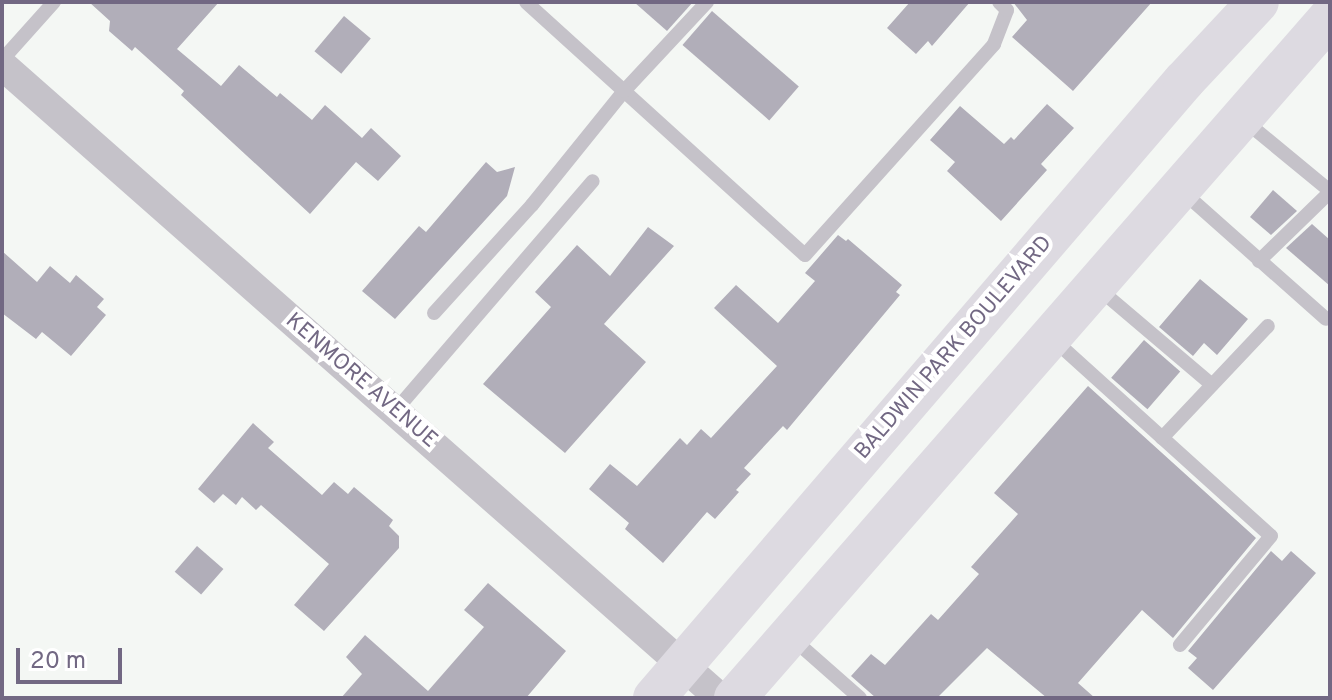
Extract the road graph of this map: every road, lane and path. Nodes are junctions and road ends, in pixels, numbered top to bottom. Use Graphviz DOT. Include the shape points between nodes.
graph roads {
  1 [pos="54,2"];
  2 [pos="526,2"];
  3 [pos="707,2"];
  4 [pos="999,2"];
  5 [pos="1258,2"];
  6 [pos="1330,17"];
  7 [pos="2,62"];
  8 [pos="624,91"];
  9 [pos="1241,118"];
  10 [pos="593,181"];
  11 [pos="1180,190"];
  12 [pos="1330,191"];
  13 [pos="1259,261"];
  14 [pos="1095,286"];
  15 [pos="434,313"];
  16 [pos="1326,319"];
  17 [pos="1268,326"];
  18 [pos="1051,337"];
  19 [pos="1212,385"];
  20 [pos="395,411"];
  21 [pos="1162,438"];
  22 [pos="789,636"];
  23 [pos="1180,645"];
  24 [pos="682,665"];
  25 [pos="654,698"];
  26 [pos="720,698"];
  27 [pos="735,698"];
  28 [pos="860,698"];
  1 -- 7 [label="lane"];
  2 -- 8 [label="lane"];
  3 -- 8 [label="lane"];
  4 -- 8 [label="lane" via="1007,10 994,44 805,255"];
  5 -- 24 [label="main road, BALDWIN PARK BOULEVARD" via="1184,81"];
  6 -- 9 [label="main road"];
  7 -- 20 [label="street, KENMORE AVENUE"];
  8 -- 15 [label="lane" via="532,205"];
  9 -- 11 [label="main road"];
  9 -- 12 [label="lane"];
  10 -- 20 [label="lane"];
  11 -- 13 [label="lane"];
  11 -- 14 [label="main road"];
  12 -- 13 [label="lane"];
  13 -- 16 [label="lane"];
  14 -- 18 [label="main road"];
  14 -- 19 [label="lane"];
  17 -- 19 [label="lane"];
  18 -- 21 [label="lane"];
  18 -- 22 [label="main road"];
  19 -- 21 [label="lane"];
  20 -- 24 [label="street, KENMORE AVENUE"];
  21 -- 23 [label="lane" via="1271,536"];
  22 -- 27 [label="main road"];
  22 -- 28 [label="lane"];
  24 -- 25 [label="main road, BALDWIN PARK BOULEVARD"];
  24 -- 26 [label="street, KENMORE AVENUE"];
}
